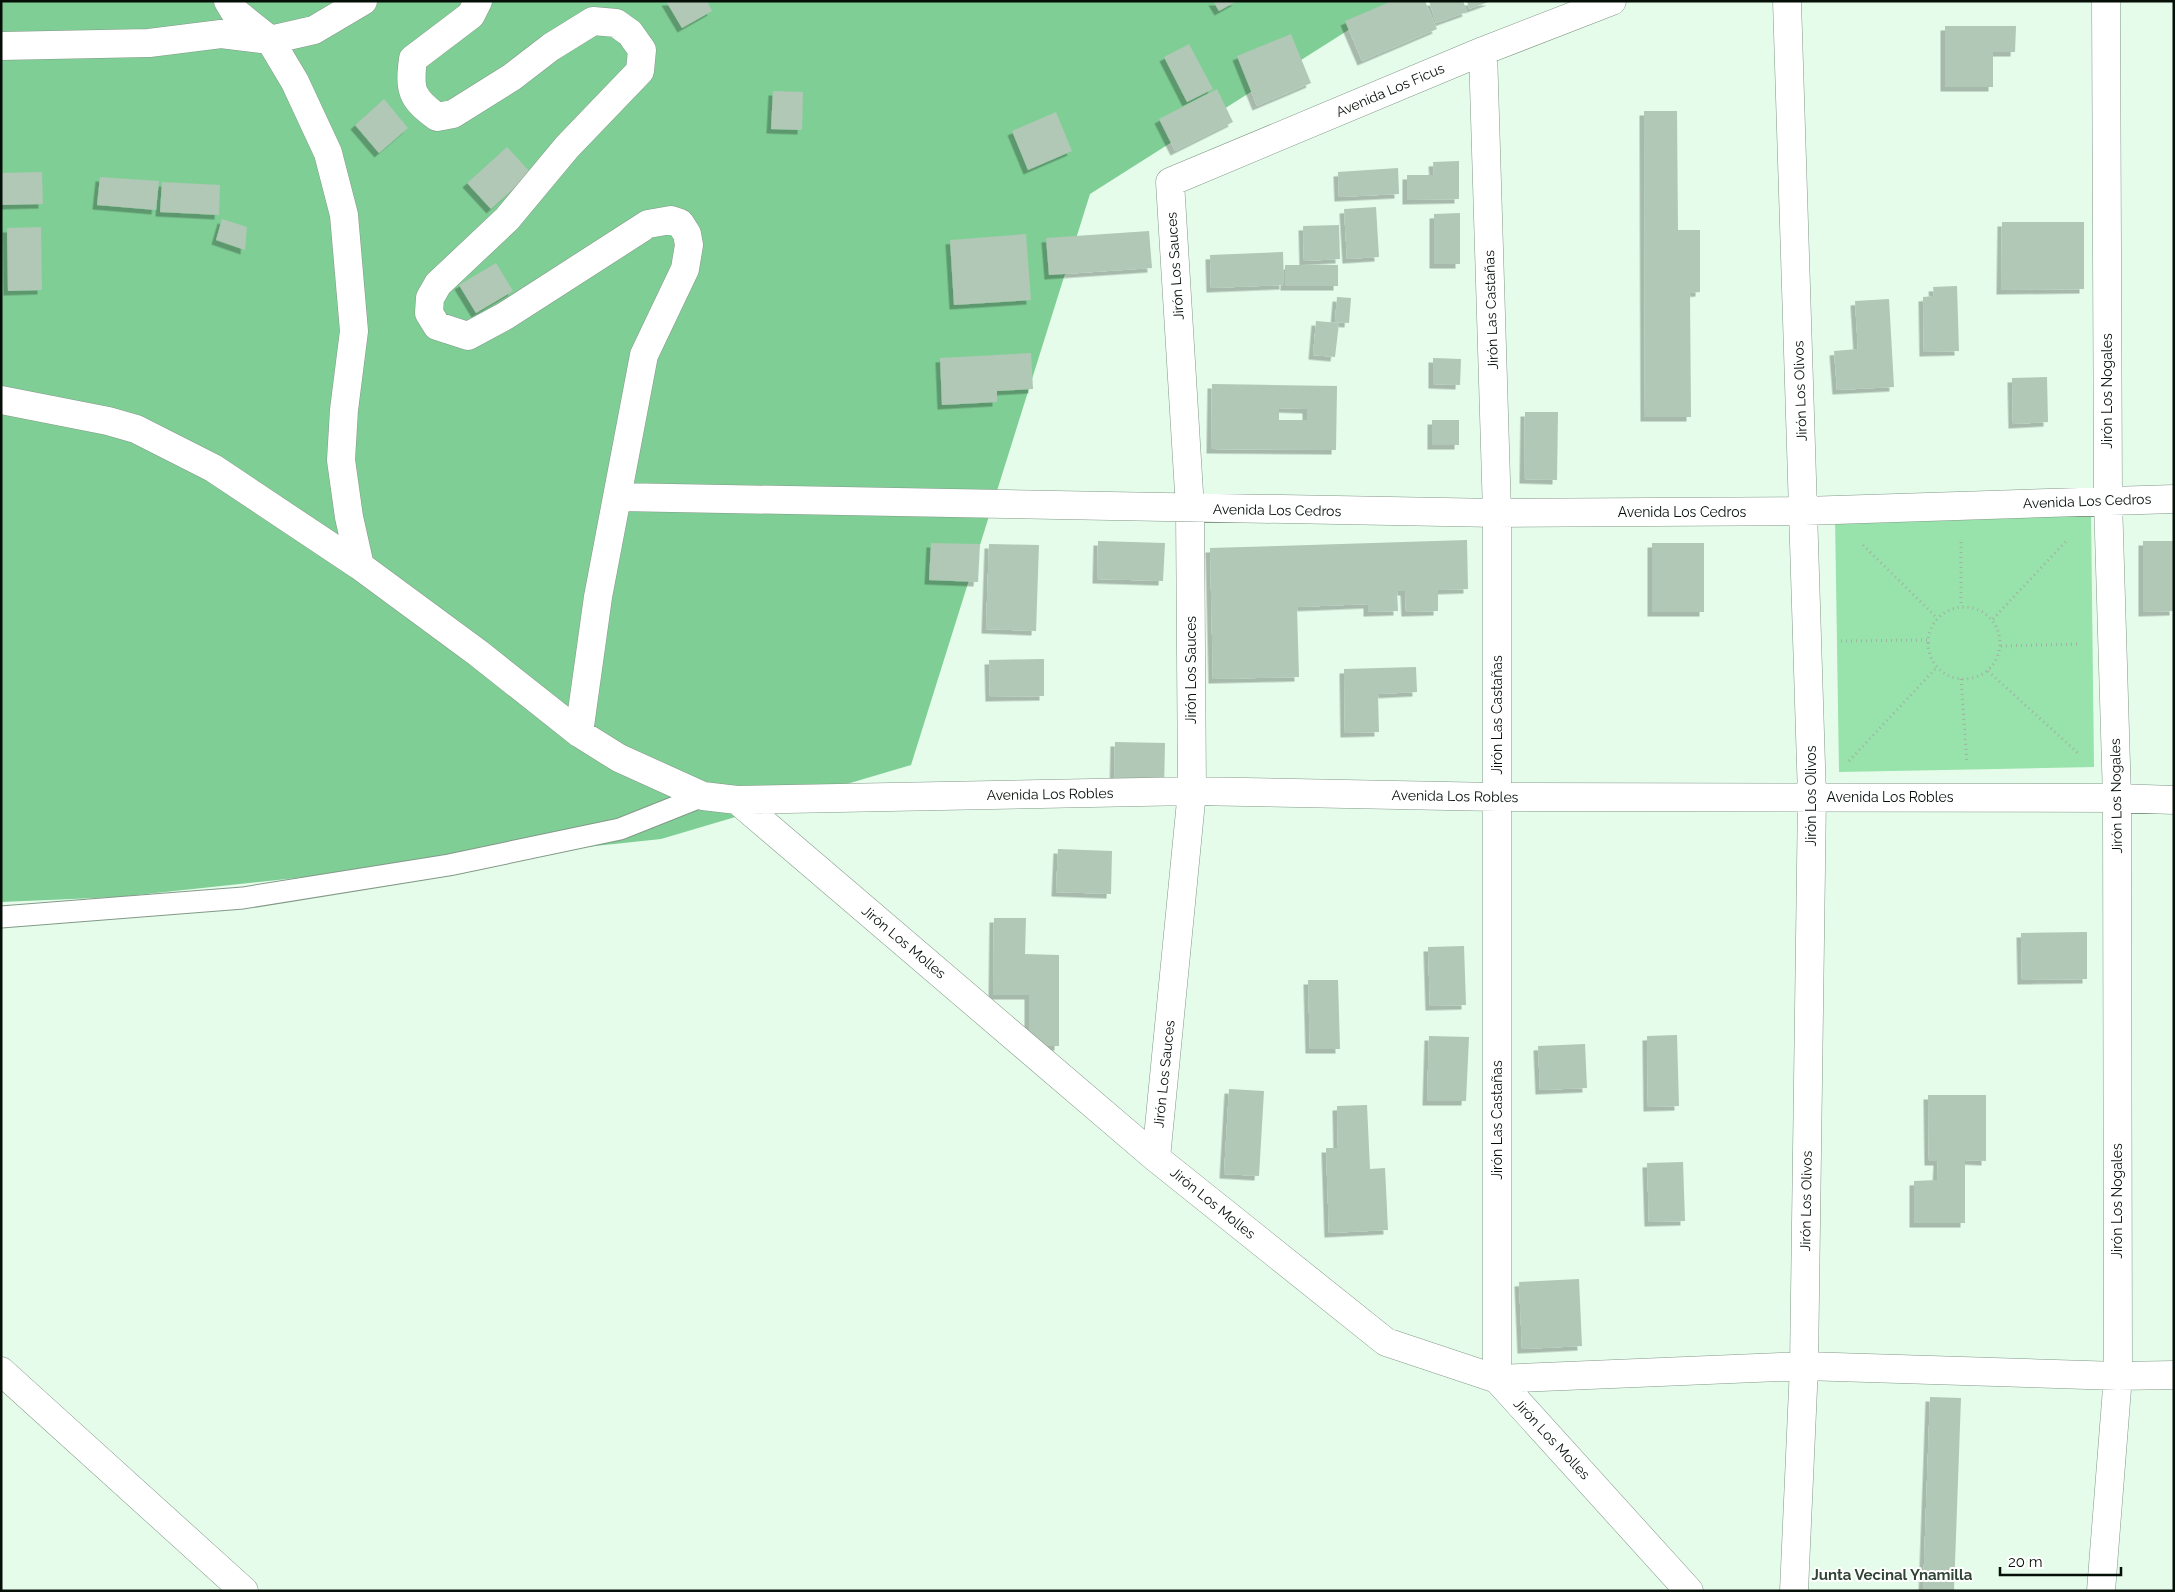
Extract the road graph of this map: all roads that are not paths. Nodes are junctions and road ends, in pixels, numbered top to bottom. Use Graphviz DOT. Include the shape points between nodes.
graph roads {
  1 [pos="228,1"];
  2 [pos="362,1"];
  3 [pos="478,1"];
  4 [pos="1612,1"];
  5 [pos="1787,1"];
  6 [pos="2106,1"];
  7 [pos="270,40"];
  8 [pos="1,46"];
  9 [pos="1484,50"];
  10 [pos="1170,182"];
  11 [pos="1,400"];
  12 [pos="619,497"];
  13 [pos="2174,499"];
  14 [pos="2108,500"];
  15 [pos="1190,509"];
  16 [pos="1804,511"];
  17 [pos="1497,513"];
  18 [pos="360,566"];
  19 [pos="579,733"];
  20 [pos="1192,791"];
  21 [pos="702,796"];
  22 [pos="1812,796"];
  23 [pos="1497,797"];
  24 [pos="2117,798"];
  25 [pos="737,800"];
  26 [pos="2174,800"];
  27 [pos="1,917"];
  28 [pos="1156,1158"];
  29 [pos="1804,1366"];
  30 [pos="1,1371"];
  31 [pos="2174,1375"];
  32 [pos="2118,1376"];
  33 [pos="1497,1379"];
  34 [pos="244,1591"];
  35 [pos="1689,1591"];
  36 [pos="1794,1591"];
  37 [pos="2101,1591"];
  1 -- 7 [label="street" via="234,11"];
  2 -- 7 [label="street" via="314,30"];
  3 -- 12 [label="street" via="471,15 413,59 410,82 413,93 424,108 437,117 453,114 593,21 616,23 630,33 642,50 640,71 567,148 507,219 438,284 430,298 428,312 437,326 468,336 506,316 648,224 671,220 680,223 689,245 685,269 644,355"];
  4 -- 9 [label="street, Avenida Los Ficus"];
  5 -- 16 [label="street, Jirón Los Olivos"];
  6 -- 14 [label="street, Jirón Los Nogales"];
  7 -- 8 [label="street" via="221,34 149,43"];
  7 -- 18 [label="street" via="295,82 328,153 344,215 354,330 341,460"];
  9 -- 10 [label="street, Avenida Los Ficus"];
  9 -- 17 [label="street, Jirón Las Castañas"];
  10 -- 15 [label="street, Jirón Los Sauces"];
  11 -- 18 [label="street, Avenida Los Robles" via="136,429 213,468"];
  12 -- 15 [label="street, Avenida Los Cedros"];
  12 -- 19 [label="street" via="598,597"];
  13 -- 14 [label="street, Avenida Los Cedros"];
  14 -- 16 [label="street, Avenida Los Cedros"];
  14 -- 24 [label="street, Jirón Los Nogales"];
  15 -- 17 [label="street, Avenida Los Cedros"];
  15 -- 20 [label="street, Jirón Los Sauces"];
  16 -- 17 [label="street, Avenida Los Cedros"];
  16 -- 22 [label="street, Jirón Los Olivos"];
  17 -- 23 [label="street, Jirón Las Castañas"];
  18 -- 19 [label="street, Avenida Los Robles"];
  19 -- 21 [label="street, Avenida Los Robles" via="619,758"];
  20 -- 23 [label="street, Avenida Los Robles"];
  20 -- 25 [label="street, Avenida Los Robles"];
  20 -- 28 [label="street, Jirón Los Sauces"];
  21 -- 25 [label="street, Avenida Los Robles"];
  21 -- 27 [label="lane" via="620,829 449,865 243,898"];
  22 -- 23 [label="street, Avenida Los Robles"];
  22 -- 24 [label="street, Avenida Los Robles"];
  22 -- 29 [label="street, Jirón Los Olivos"];
  23 -- 33 [label="street, Jirón Las Castañas"];
  24 -- 26 [label="street, Avenida Los Robles"];
  24 -- 32 [label="street, Jirón Los Nogales"];
  25 -- 28 [label="street, Jirón Los Molles"];
  28 -- 33 [label="street, Jirón Los Molles" via="1386,1342"];
  29 -- 32 [label="street"];
  29 -- 33 [label="street"];
  29 -- 36 [label="street, Jirón Los Olivos"];
  30 -- 34 [label="street"];
  31 -- 32 [label="street"];
  32 -- 37 [label="street, Jirón Los Nogales"];
  33 -- 35 [label="street, Jirón Los Molles"];
}
